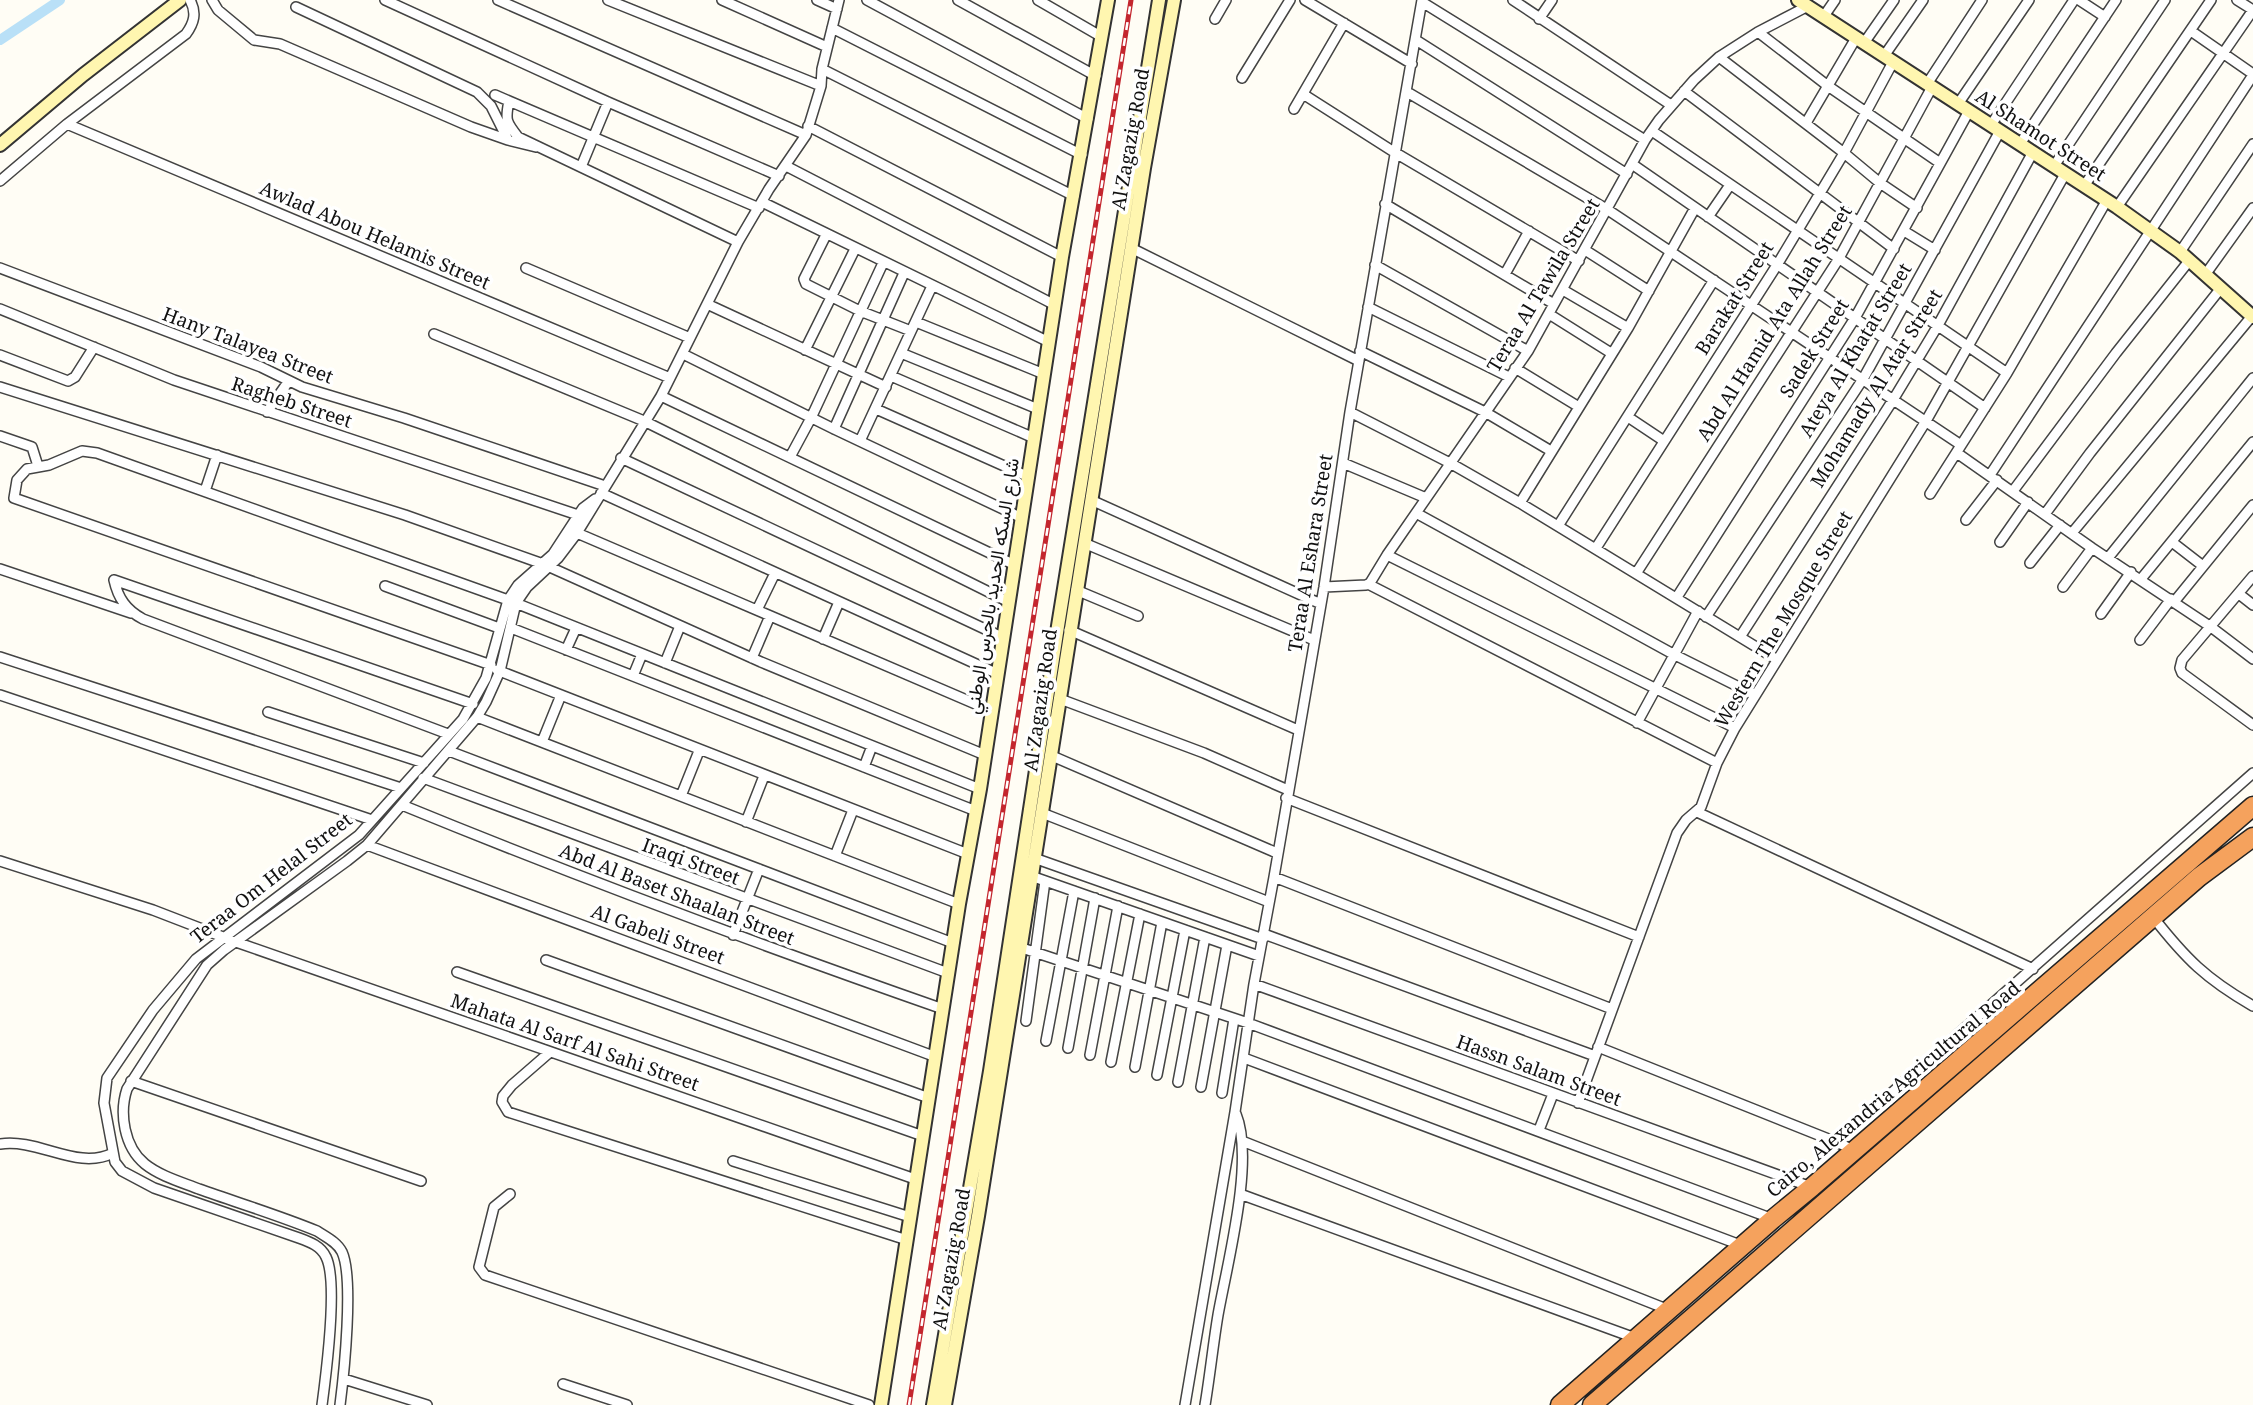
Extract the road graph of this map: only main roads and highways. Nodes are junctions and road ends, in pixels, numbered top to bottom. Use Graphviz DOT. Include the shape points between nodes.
graph roads {
  1 [pos="180,0"];
  2 [pos="1108,0"];
  3 [pos="1159,0"];
  4 [pos="1174,0"];
  5 [pos="1803,3"];
  6 [pos="0,145"];
  7 [pos="1114,316"];
  8 [pos="2253,316"];
  9 [pos="2253,806"];
  10 [pos="2253,837"];
  11 [pos="1031,851"];
  12 [pos="881,1405"];
  13 [pos="933,1405"];
  14 [pos="945,1405"];
  15 [pos="1560,1405"];
  16 [pos="1592,1405"];
  1 -- 6 [label="main road"];
  2 -- 12 [label="main road, شارع السكه الحديد بالحرس الوطني" via="1062,257"];
  3 -- 7 [label="main road, Al Zagazig Road"];
  4 -- 7 [label="main road, Al Zagazig Road" via="1131,248"];
  5 -- 8 [label="main road, Al Shamot Street" via="2151,230"];
  7 -- 11 [label="main road, Al Zagazig Road"];
  7 -- 11 [label="main road, Al Zagazig Road" via="1052,756"];
  9 -- 15 [label="highway, Cairo, Alexandria Agricultural Road"];
  10 -- 16 [label="highway, Cairo, Alexandria Agricultural Road" via="2199,877"];
  11 -- 13 [label="main road, Al Zagazig Road"];
  11 -- 14 [label="main road, Al Zagazig Road" via="1031,876"];
}
